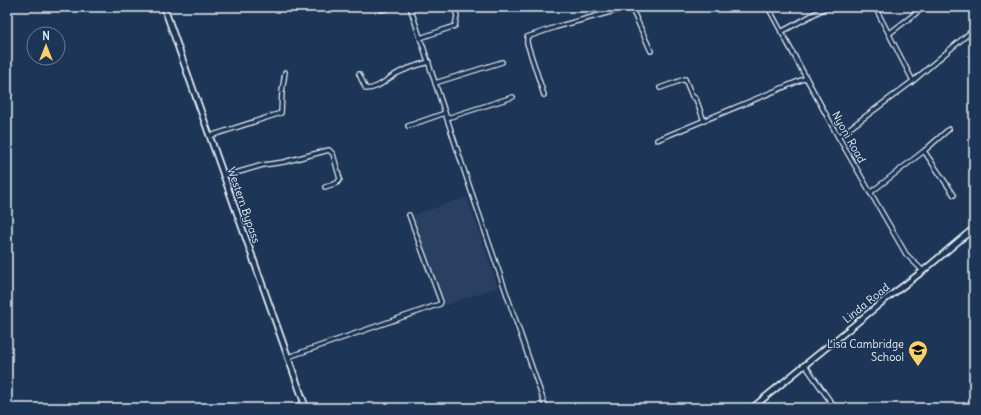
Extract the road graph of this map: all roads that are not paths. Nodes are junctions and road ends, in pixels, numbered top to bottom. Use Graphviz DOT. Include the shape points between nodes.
graph roads {
  1 [pos="164,7"];
  2 [pos="391,7"];
  3 [pos="410,7"];
  4 [pos="454,7"];
  5 [pos="630,7"];
  6 [pos="768,7"];
  7 [pos="827,7"];
  8 [pos="875,7"];
  9 [pos="924,7"];
  10 [pos="382,10"];
  11 [pos="974,29"];
  12 [pos="781,32"];
  13 [pos="890,33"];
  14 [pos="420,38"];
  15 [pos="651,51"];
  16 [pos="428,62"];
  17 [pos="502,62"];
  18 [pos="285,72"];
  19 [pos="359,74"];
  20 [pos="806,78"];
  21 [pos="913,81"];
  22 [pos="435,83"];
  23 [pos="660,88"];
  24 [pos="544,95"];
  25 [pos="513,96"];
  26 [pos="445,113"];
  27 [pos="447,118"];
  28 [pos="704,121"];
  29 [pos="408,126"];
  30 [pos="949,129"];
  31 [pos="210,136"];
  32 [pos="838,137"];
  33 [pos="657,140"];
  34 [pos="924,151"];
  35 [pos="224,175"];
  36 [pos="325,187"];
  37 [pos="870,193"];
  38 [pos="954,195"];
  39 [pos="409,215"];
  40 [pos="974,228"];
  41 [pos="923,271"];
  42 [pos="288,357"];
  43 [pos="805,365"];
  44 [pos="304,403"];
  45 [pos="290,408"];
  46 [pos="306,408"];
  47 [pos="546,408"];
  48 [pos="752,408"];
  49 [pos="835,408"];
  1 -- 31 [label="main road, Western Bypass"];
  2 -- 10 [label="street"];
  3 -- 14 [label="street"];
  4 -- 14 [label="street" via="457,16 455,26"];
  5 -- 15 [label="street"];
  5 -- 24 [label="street" via="527,37"];
  6 -- 12 [label="street, Nyoni Road"];
  7 -- 12 [label="street"];
  8 -- 13 [label="street"];
  9 -- 13 [label="street"];
  11 -- 21 [label="street"];
  12 -- 20 [label="street, Nyoni Road"];
  13 -- 21 [label="street"];
  14 -- 16 [label="street"];
  16 -- 19 [label="street" via="398,73 372,88 366,89"];
  16 -- 22 [label="street"];
  17 -- 22 [label="street"];
  18 -- 31 [label="street" via="281,113"];
  20 -- 28 [label="street"];
  20 -- 32 [label="street, Nyoni Road"];
  21 -- 32 [label="street"];
  22 -- 26 [label="street"];
  23 -- 28 [label="street" via="685,79"];
  25 -- 27 [label="street"];
  26 -- 27 [label="street"];
  26 -- 29 [label="street"];
  27 -- 47 [label="street"];
  28 -- 33 [label="street"];
  30 -- 34 [label="street"];
  31 -- 35 [label="main road, Western Bypass"];
  32 -- 37 [label="street, Nyoni Road"];
  34 -- 37 [label="street"];
  34 -- 38 [label="street"];
  35 -- 36 [label="street" via="329,150 333,154 340,180"];
  35 -- 42 [label="main road, Western Bypass"];
  37 -- 41 [label="street, Nyoni Road" via="906,254"];
  39 -- 42 [label="street" via="440,304"];
  40 -- 41 [label="main road, Linda Road"];
  41 -- 43 [label="main road, Linda Road"];
  42 -- 44 [label="main road, Western Bypass"];
  43 -- 48 [label="main road, Linda Road"];
  43 -- 49 [label="street"];
  44 -- 45 [label="street"];
  44 -- 46 [label="main road, Western Bypass"];
}
